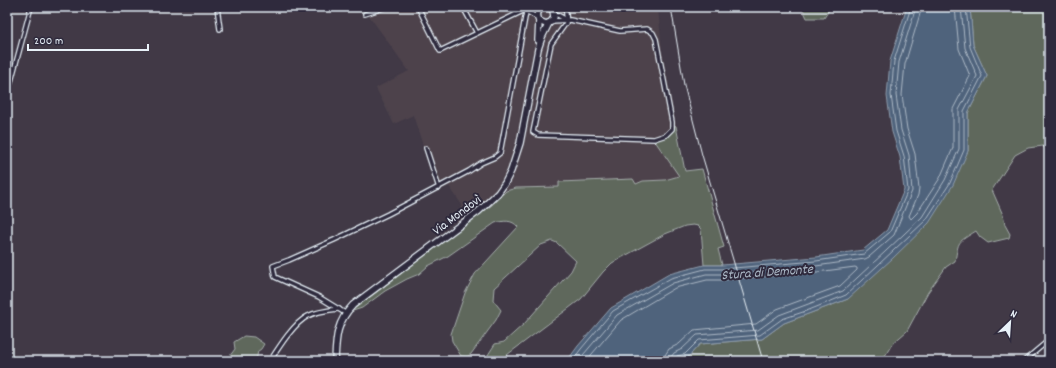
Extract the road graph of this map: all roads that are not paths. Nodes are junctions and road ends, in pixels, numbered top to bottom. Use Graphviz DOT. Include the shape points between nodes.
graph roads {
  1 [pos="31,7"];
  2 [pos="217,7"];
  3 [pos="386,7"];
  4 [pos="418,7"];
  5 [pos="463,7"];
  6 [pos="565,7"];
  7 [pos="546,8"];
  8 [pos="527,9"];
  9 [pos="365,14"];
  10 [pos="538,19"];
  11 [pos="566,20"];
  12 [pos="550,22"];
  13 [pos="220,29"];
  14 [pos="477,33"];
  15 [pos="538,49"];
  16 [pos="8,90"];
  17 [pos="7,99"];
  18 [pos="426,148"];
  19 [pos="439,188"];
  20 [pos="340,309"];
  21 [pos="346,313"];
  22 [pos="1049,340"];
  23 [pos="270,361"];
  24 [pos="335,361"];
  25 [pos="1024,361"];
  1 -- 16 [label="street"];
  2 -- 13 [label="street"];
  3 -- 9 [label="street"];
  4 -- 14 [label="street" via="440,51"];
  5 -- 14 [label="street"];
  6 -- 11 [label="street"];
  7 -- 8 [label="street"];
  7 -- 10 [label="main road" via="537,13"];
  7 -- 11 [label="street"];
  7 -- 12 [label="main road" via="554,17"];
  8 -- 10 [label="street"];
  8 -- 14 [label="street"];
  8 -- 19 [label="street" via="500,153"];
  10 -- 12 [label="main road" via="544,23"];
  10 -- 15 [label="main road, Via Mondovì"];
  11 -- 11 [label="street" via="551,44 534,134 654,138 666,135 672,129 672,122 653,34 647,29 620,31"];
  11 -- 12 [label="street"];
  12 -- 15 [label="main road, Via Mondovì"];
  15 -- 21 [label="main road, Via Mondovì" via="516,157 498,193 479,211 361,298"];
  16 -- 17 [label="street"];
  18 -- 19 [label="street"];
  19 -- 20 [label="street" via="334,240 273,266 275,278"];
  20 -- 21 [label="street"];
  20 -- 23 [label="street" via="307,316 292,330"];
  21 -- 24 [label="main road, Via Mondovì" via="336,336"];
  22 -- 25 [label="street"];
}
